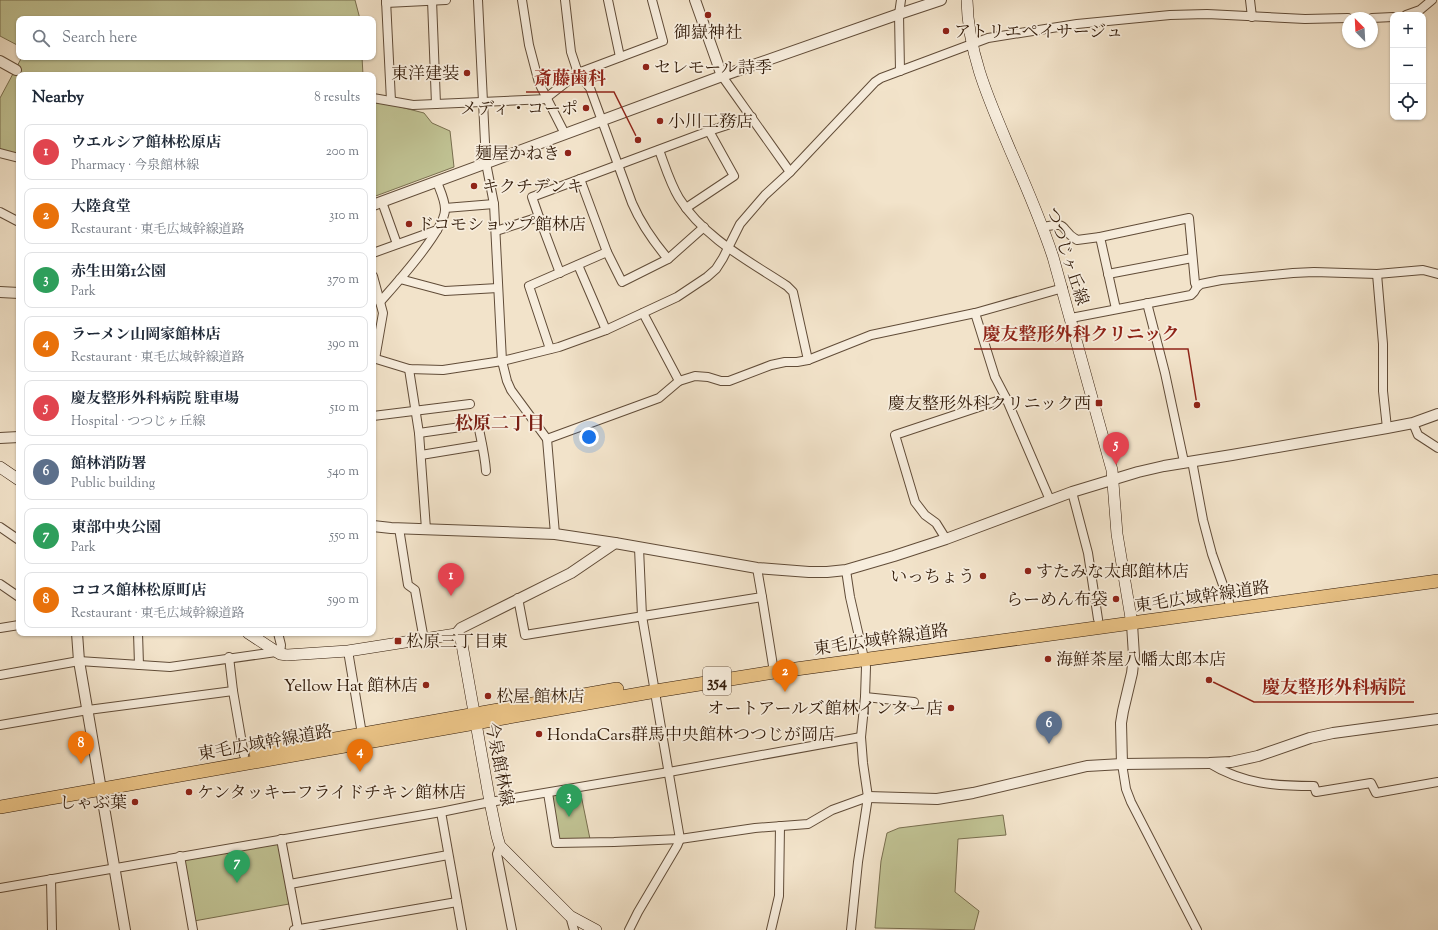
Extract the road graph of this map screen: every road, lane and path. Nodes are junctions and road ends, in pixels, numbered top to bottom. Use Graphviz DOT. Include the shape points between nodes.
graph roads {
  1 [pos="432,0"];
  2 [pos="446,0"];
  3 [pos="478,0"];
  4 [pos="522,0"];
  5 [pos="565,0"];
  6 [pos="608,0"];
  7 [pos="653,0"];
  8 [pos="695,0"];
  9 [pos="901,0"];
  10 [pos="941,0"];
  11 [pos="967,0"];
  12 [pos="1250,0"];
  13 [pos="1432,0"];
  14 [pos="386,1"];
  15 [pos="1414,12"];
  16 [pos="899,14"];
  17 [pos="1252,17"];
  18 [pos="1390,17"];
  19 [pos="1342,18"];
  20 [pos="1378,18"];
  21 [pos="972,43"];
  22 [pos="620,57"];
  23 [pos="0,62"];
  24 [pos="16,70"];
  25 [pos="900,71"];
  26 [pos="578,73"];
  27 [pos="722,76"];
  28 [pos="376,98"];
  29 [pos="547,98"];
  30 [pos="391,101"];
  31 [pos="483,102"];
  32 [pos="436,104"];
  33 [pos="752,117"];
  34 [pos="602,121"];
  35 [pos="709,131"];
  36 [pos="565,134"];
  37 [pos="659,150"];
  38 [pos="0,152"];
  39 [pos="16,157"];
  40 [pos="486,163"];
  41 [pos="618,165"];
  42 [pos="790,172"];
  43 [pos="580,179"];
  44 [pos="437,182"];
  45 [pos="377,203"];
  46 [pos="494,204"];
  47 [pos="445,208"];
  48 [pos="686,208"];
  49 [pos="0,212"];
  50 [pos="539,217"];
  51 [pos="16,220"];
  52 [pos="704,227"];
  53 [pos="1043,227"];
  54 [pos="438,230"];
  55 [pos="496,231"];
  56 [pos="1100,237"];
  57 [pos="397,244"];
  58 [pos="728,248"];
  59 [pos="376,252"];
  60 [pos="606,252"];
  61 [pos="1192,258"];
  62 [pos="668,259"];
  63 [pos="578,265"];
  64 [pos="560,273"];
  65 [pos="1108,274"];
  66 [pos="1377,274"];
  67 [pos="1438,274"];
  68 [pos="400,280"];
  69 [pos="376,287"];
  70 [pos="1196,287"];
  71 [pos="498,288"];
  72 [pos="1063,288"];
  73 [pos="0,292"];
  74 [pos="16,293"];
  75 [pos="380,302"];
  76 [pos="1147,303"];
  77 [pos="1116,309"];
  78 [pos="643,313"];
  79 [pos="975,313"];
  80 [pos="1071,318"];
  81 [pos="606,330"];
  82 [pos="376,349"];
  83 [pos="550,349"];
  84 [pos="376,360"];
  85 [pos="808,360"];
  86 [pos="502,361"];
  87 [pos="409,369"];
  88 [pos="679,381"];
  89 [pos="1006,398"];
  90 [pos="470,404"];
  91 [pos="416,410"];
  92 [pos="1438,414"];
  93 [pos="376,416"];
  94 [pos="1413,423"];
  95 [pos="478,424"];
  96 [pos="461,427"];
  97 [pos="1388,428"];
  98 [pos="419,433"];
  99 [pos="16,437"];
  100 [pos="0,438"];
  101 [pos="547,439"];
  102 [pos="482,445"];
  103 [pos="1438,448"];
  104 [pos="421,454"];
  105 [pos="1188,462"];
  106 [pos="0,467"];
  107 [pos="486,471"];
  108 [pos="16,478"];
  109 [pos="1113,479"];
  110 [pos="1072,492"];
  111 [pos="1050,500"];
  112 [pos="376,526"];
  113 [pos="0,527"];
  114 [pos="399,528"];
  115 [pos="426,529"];
  116 [pos="555,534"];
  117 [pos="16,538"];
  118 [pos="946,539"];
  119 [pos="615,543"];
  120 [pos="639,548"];
  121 [pos="757,568"];
  122 [pos="846,570"];
  123 [pos="1438,573"];
  124 [pos="1438,581"];
  125 [pos="0,584"];
  126 [pos="16,595"];
  127 [pos="762,597"];
  128 [pos="518,598"];
  129 [pos="1229,602"];
  130 [pos="642,616"];
  131 [pos="1098,619"];
  132 [pos="1131,619"];
  133 [pos="16,625"];
  134 [pos="0,628"];
  135 [pos="456,634"];
  136 [pos="77,636"];
  137 [pos="138,636"];
  138 [pos="252,636"];
  139 [pos="278,636"];
  140 [pos="424,640"];
  141 [pos="348,651"];
  142 [pos="278,653"];
  143 [pos="863,655"];
  144 [pos="230,657"];
  145 [pos="79,661"];
  146 [pos="140,665"];
  147 [pos="773,668"];
  148 [pos="0,675"];
  149 [pos="655,687"];
  150 [pos="233,691"];
  151 [pos="865,697"];
  152 [pos="914,702"];
  153 [pos="88,710"];
  154 [pos="474,719"];
  155 [pos="1438,719"];
  156 [pos="0,725"];
  157 [pos="362,734"];
  158 [pos="861,737"];
  159 [pos="244,755"];
  160 [pos="1209,763"];
  161 [pos="1122,764"];
  162 [pos="670,772"];
  163 [pos="1438,782"];
  164 [pos="100,785"];
  165 [pos="548,792"];
  166 [pos="868,797"];
  167 [pos="0,799"];
  168 [pos="490,802"];
  169 [pos="0,807"];
  170 [pos="440,812"];
  171 [pos="780,826"];
  172 [pos="680,838"];
  173 [pos="281,839"];
  174 [pos="500,846"];
  175 [pos="448,855"];
  176 [pos="180,856"];
  177 [pos="115,867"];
  178 [pos="51,879"];
  179 [pos="290,884"];
  180 [pos="0,888"];
  181 [pos="456,902"];
  182 [pos="570,916"];
  183 [pos="52,930"];
  184 [pos="125,930"];
  185 [pos="193,930"];
  186 [pos="296,930"];
  187 [pos="462,930"];
  188 [pos="512,930"];
  189 [pos="574,930"];
  190 [pos="596,930"];
  191 [pos="629,930"];
  192 [pos="771,930"];
  193 [pos="851,930"];
  194 [pos="1197,930"];
  1 -- 2 [label="street"];
  1 -- 14 [label="street"];
  1 -- 32 [label="street"];
  3 -- 31 [label="street"];
  4 -- 29 [label="street" via="529,45 539,83"];
  5 -- 26 [label="street" via="571,52"];
  6 -- 22 [label="street"];
  7 -- 22 [label="street" via="664,42"];
  8 -- 27 [label="street"];
  9 -- 16 [label="street"];
  10 -- 16 [label="street"];
  11 -- 21 [label="main road, つつじヶ丘線"];
  12 -- 17 [label="street"];
  13 -- 15 [label="street"];
  14 -- 30 [label="street"];
  16 -- 25 [label="street"];
  16 -- 27 [label="street"];
  17 -- 19 [label="street"];
  17 -- 21 [label="street" via="1170,14 1077,24 988,38"];
  18 -- 20 [label="street"];
  21 -- 25 [label="street"];
  21 -- 53 [label="main road, つつじヶ丘線" via="985,91"];
  22 -- 26 [label="street"];
  23 -- 24 [label="street"];
  25 -- 42 [label="street" via="875,82"];
  26 -- 29 [label="street"];
  26 -- 34 [label="street" via="590,88"];
  27 -- 33 [label="street"];
  27 -- 34 [label="street"];
  28 -- 30 [label="street"];
  29 -- 31 [label="street"];
  29 -- 36 [label="street"];
  30 -- 32 [label="street" via="413,105"];
  31 -- 32 [label="street"];
  31 -- 40 [label="street"];
  33 -- 35 [label="street"];
  33 -- 42 [label="street"];
  34 -- 36 [label="street"];
  34 -- 41 [label="street"];
  35 -- 37 [label="street"];
  35 -- 48 [label="street" via="734,176"];
  36 -- 40 [label="street"];
  37 -- 41 [label="street"];
  37 -- 48 [label="street" via="673,187"];
  38 -- 39 [label="street"];
  40 -- 44 [label="street"];
  40 -- 46 [label="street"];
  41 -- 43 [label="street"];
  41 -- 62 [label="street" via="640,221"];
  42 -- 58 [label="street" via="765,195 740,224"];
  43 -- 50 [label="street" via="532,197"];
  43 -- 60 [label="street"];
  44 -- 45 [label="street"];
  44 -- 47 [label="street"];
  45 -- 57 [label="street"];
  46 -- 47 [label="street"];
  46 -- 55 [label="street"];
  47 -- 54 [label="street" via="444,218"];
  48 -- 52 [label="street"];
  49 -- 51 [label="street"];
  50 -- 55 [label="street"];
  50 -- 64 [label="street"];
  52 -- 58 [label="street"];
  52 -- 62 [label="street"];
  53 -- 56 [label="street" via="1062,225 1077,240"];
  53 -- 72 [label="main road, つつじヶ丘線"];
  54 -- 57 [label="street"];
  54 -- 68 [label="street"];
  55 -- 71 [label="street"];
  56 -- 61 [label="street" via="1189,218"];
  56 -- 65 [label="street"];
  57 -- 59 [label="street"];
  58 -- 78 [label="street" via="716,269 706,277 678,297"];
  58 -- 85 [label="street" via="793,292"];
  60 -- 62 [label="street" via="622,282"];
  60 -- 63 [label="street"];
  61 -- 65 [label="street"];
  61 -- 70 [label="street"];
  63 -- 64 [label="street"];
  63 -- 81 [label="street"];
  64 -- 83 [label="street" via="530,286"];
  65 -- 77 [label="street"];
  66 -- 67 [label="street" via="1423,270"];
  66 -- 70 [label="street" via="1300,273 1222,280"];
  66 -- 97 [label="street" via="1383,344 1382,391"];
  68 -- 71 [label="street" via="445,292"];
  68 -- 75 [label="street"];
  69 -- 75 [label="street"];
  70 -- 76 [label="street" via="1191,295"];
  71 -- 86 [label="street"];
  72 -- 79 [label="street"];
  72 -- 80 [label="main road, つつじヶ丘線"];
  73 -- 74 [label="street"];
  75 -- 82 [label="street" via="383,313"];
  76 -- 77 [label="street"];
  76 -- 105 [label="street"];
  77 -- 80 [label="street"];
  78 -- 81 [label="street"];
  78 -- 88 [label="street"];
  79 -- 85 [label="street" via="871,335"];
  79 -- 89 [label="street" via="995,377"];
  80 -- 109 [label="main road, つつじヶ丘線"];
  81 -- 83 [label="street"];
  83 -- 86 [label="street"];
  84 -- 87 [label="street"];
  85 -- 88 [label="street" via="771,365 728,381 695,376"];
  86 -- 87 [label="street" via="443,370"];
  86 -- 101 [label="street" via="511,390"];
  87 -- 91 [label="street"];
  88 -- 101 [label="street" via="659,398"];
  89 -- 111 [label="street"];
  89 -- 118 [label="street" via="895,435 915,502 924,515 936,523"];
  90 -- 91 [label="street"];
  91 -- 93 [label="street"];
  91 -- 98 [label="street"];
  92 -- 94 [label="street"];
  94 -- 97 [label="street"];
  94 -- 103 [label="street" via="1418,435"];
  95 -- 102 [label="street"];
  96 -- 98 [label="street"];
  97 -- 105 [label="street"];
  98 -- 104 [label="street"];
  99 -- 100 [label="street"];
  101 -- 116 [label="street"];
  102 -- 104 [label="street"];
  102 -- 107 [label="street"];
  104 -- 115 [label="street"];
  105 -- 109 [label="street" via="1150,468"];
  105 -- 129 [label="street" via="1212,554"];
  106 -- 108 [label="main road"];
  109 -- 110 [label="street"];
  109 -- 132 [label="main road, つつじヶ丘線" via="1117,534"];
  110 -- 111 [label="street"];
  110 -- 131 [label="street" via="1088,553"];
  111 -- 118 [label="street"];
  112 -- 114 [label="street"];
  113 -- 117 [label="street"];
  114 -- 115 [label="street"];
  114 -- 140 [label="street" via="408,584 415,590"];
  115 -- 116 [label="street"];
  116 -- 119 [label="street"];
  118 -- 122 [label="street"];
  119 -- 120 [label="street"];
  119 -- 128 [label="street" via="570,573"];
  120 -- 121 [label="street"];
  120 -- 130 [label="street"];
  121 -- 122 [label="street" via="809,572"];
  121 -- 127 [label="street"];
  122 -- 143 [label="street"];
  123 -- 129 [label="highway, 東毛広域幹線道路 / 354"];
  124 -- 132 [label="highway, 東毛広域幹線道路 / 354"];
  125 -- 126 [label="street"];
  127 -- 130 [label="street"];
  127 -- 147 [label="street"];
  128 -- 130 [label="street" via="525,635"];
  128 -- 135 [label="street" via="461,628"];
  129 -- 132 [label="highway, 東毛広域幹線道路 / 354"];
  130 -- 149 [label="street"];
  131 -- 132 [label="highway, 東毛広域幹線道路 / 354"];
  131 -- 143 [label="highway, 東毛広域幹線道路 / 354"];
  132 -- 143 [label="highway, 東毛広域幹線道路 / 354"];
  132 -- 161 [label="street" via="1134,656 1122,711"];
  133 -- 134 [label="street"];
  135 -- 140 [label="main road"];
  135 -- 154 [label="main road, 今泉館林線" via="461,639"];
  136 -- 145 [label="street"];
  137 -- 146 [label="street"];
  138 -- 142 [label="main road"];
  139 -- 142 [label="street"];
  140 -- 141 [label="main road"];
  141 -- 142 [label="main road" via="287,655"];
  141 -- 157 [label="street"];
  142 -- 144 [label="street"];
  143 -- 147 [label="highway, 東毛広域幹線道路 / 354"];
  143 -- 151 [label="street"];
  144 -- 146 [label="street" via="170,667"];
  144 -- 150 [label="street"];
  145 -- 146 [label="street"];
  145 -- 148 [label="street"];
  145 -- 153 [label="street"];
  147 -- 149 [label="highway, 東毛広域幹線道路 / 354"];
  149 -- 154 [label="highway, 東毛広域幹線道路 / 354"];
  149 -- 162 [label="street"];
  150 -- 153 [label="street"];
  150 -- 159 [label="street"];
  151 -- 152 [label="street"];
  151 -- 158 [label="street"];
  153 -- 156 [label="street"];
  153 -- 164 [label="street"];
  154 -- 157 [label="highway, 東毛広域幹線道路 / 354"];
  154 -- 164 [label="highway, 東毛広域幹線道路 / 354"];
  154 -- 168 [label="main road, 今泉館林線"];
  155 -- 160 [label="street" via="1333,733 1246,759"];
  157 -- 159 [label="highway, 東毛広域幹線道路 / 354"];
  158 -- 162 [label="street"];
  158 -- 166 [label="street"];
  159 -- 164 [label="highway, 東毛広域幹線道路 / 354"];
  160 -- 161 [label="street"];
  160 -- 163 [label="street" via="1231,775 1278,786 1314,786 1316,792 1371,783 1376,793"];
  161 -- 166 [label="street" via="1073,769 960,796 937,799"];
  161 -- 194 [label="street" via="1131,802"];
  162 -- 165 [label="street"];
  162 -- 172 [label="street"];
  164 -- 167 [label="highway, 東毛広域幹線道路 / 354"];
  164 -- 169 [label="highway, 東毛広域幹線道路 / 354"];
  164 -- 177 [label="street"];
  165 -- 168 [label="street"];
  165 -- 172 [label="street" via="556,843"];
  166 -- 171 [label="street" via="832,810 808,824"];
  166 -- 193 [label="street"];
  168 -- 170 [label="street"];
  168 -- 174 [label="main road, 今泉館林線"];
  170 -- 173 [label="street"];
  170 -- 175 [label="street"];
  171 -- 172 [label="street"];
  171 -- 192 [label="street" via="779,896"];
  172 -- 191 [label="street" via="678,846"];
  173 -- 176 [label="street"];
  173 -- 179 [label="street"];
  174 -- 182 [label="main road"];
  174 -- 188 [label="street" via="497,854"];
  175 -- 179 [label="street"];
  175 -- 181 [label="street"];
  176 -- 177 [label="street"];
  176 -- 185 [label="street"];
  177 -- 178 [label="street"];
  177 -- 184 [label="street"];
  178 -- 180 [label="street"];
  178 -- 183 [label="street"];
  179 -- 186 [label="street"];
  181 -- 186 [label="street"];
  181 -- 187 [label="street"];
  182 -- 189 [label="street"];
  182 -- 190 [label="main road"];
}
